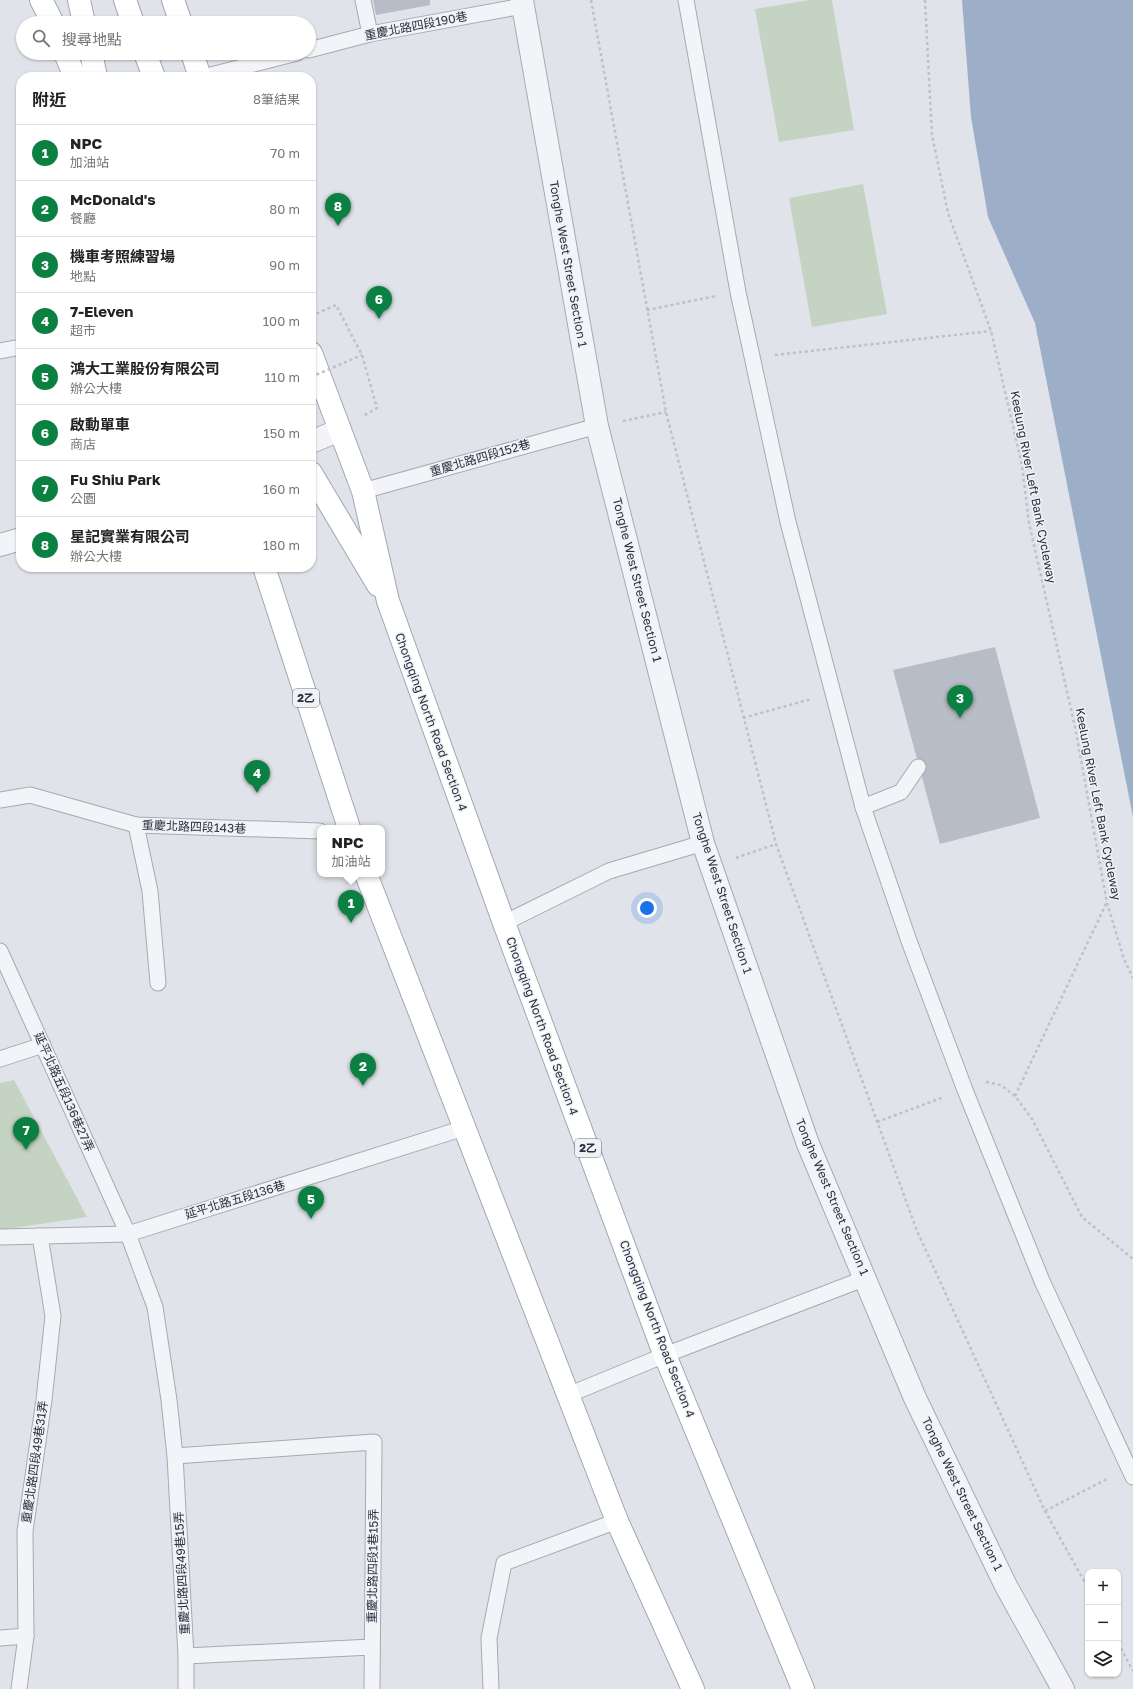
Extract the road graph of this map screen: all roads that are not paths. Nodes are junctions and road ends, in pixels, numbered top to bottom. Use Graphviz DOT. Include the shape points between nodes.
graph roads {
  1 [pos="42,0"];
  2 [pos="79,0"];
  3 [pos="125,0"];
  4 [pos="173,0"];
  5 [pos="363,0"];
  6 [pos="686,0"];
  7 [pos="522,3"];
  8 [pos="50,16"];
  9 [pos="82,16"];
  10 [pos="131,16"];
  11 [pos="179,16"];
  12 [pos="370,34"];
  13 [pos="316,48"];
  14 [pos="68,60"];
  15 [pos="92,60"];
  16 [pos="195,60"];
  17 [pos="269,60"];
  18 [pos="73,72"];
  19 [pos="95,72"];
  20 [pos="200,72"];
  21 [pos="222,72"];
  22 [pos="16,348"];
  23 [pos="0,351"];
  24 [pos="316,366"];
  25 [pos="607,424"];
  26 [pos="340,430"];
  27 [pos="316,440"];
  28 [pos="316,481"];
  29 [pos="363,491"];
  30 [pos="16,540"];
  31 [pos="0,545"];
  32 [pos="266,572"];
  33 [pos="388,601"];
  34 [pos="918,767"];
  35 [pos="0,800"];
  36 [pos="863,807"];
  37 [pos="136,825"];
  38 [pos="348,825"];
  39 [pos="317,831"];
  40 [pos="703,843"];
  41 [pos="367,877"];
  42 [pos="504,923"];
  43 [pos="0,951"];
  44 [pos="158,983"];
  45 [pos="43,1045"];
  46 [pos="0,1059"];
  47 [pos="464,1128"];
  48 [pos="128,1234"];
  49 [pos="40,1236"];
  50 [pos="0,1237"];
  51 [pos="866,1278"];
  52 [pos="665,1355"];
  53 [pos="568,1395"];
  54 [pos="175,1456"];
  55 [pos="1131,1473"];
  56 [pos="617,1521"];
  57 [pos="26,1636"];
  58 [pos="0,1638"];
  59 [pos="372,1647"];
  60 [pos="186,1656"];
  61 [pos="19,1689"];
  62 [pos="186,1689"];
  63 [pos="372,1689"];
  64 [pos="491,1689"];
  65 [pos="693,1689"];
  66 [pos="803,1689"];
  67 [pos="1063,1689"];
  1 -- 8 [label="main road"];
  2 -- 9 [label="main road"];
  3 -- 10 [label="main road"];
  4 -- 11 [label="main road"];
  5 -- 12 [label="lane"];
  6 -- 36 [label="lane" via="752,358 788,522"];
  7 -- 12 [label="lane, 重慶北路四段190巷"];
  7 -- 25 [label="street, Tonghe West Street Section 1"];
  12 -- 13 [label="lane, 重慶北路四段190巷"];
  14 -- 18 [label="main road"];
  15 -- 19 [label="main road"];
  16 -- 20 [label="main road"];
  17 -- 21 [label="lane"];
  22 -- 23 [label="lane"];
  24 -- 26 [label="main road, Chongqing North Road Section 4 / 2乙"];
  25 -- 29 [label="lane, 重慶北路四段152巷"];
  25 -- 40 [label="street, Tonghe West Street Section 1"];
  26 -- 27 [label="street"];
  26 -- 29 [label="main road, Chongqing North Road Section 4 / 2乙"];
  28 -- 33 [label="main road"];
  29 -- 33 [label="main road, Chongqing North Road Section 4 / 2乙"];
  30 -- 31 [label="street"];
  32 -- 38 [label="main road, 2乙"];
  33 -- 42 [label="main road, Chongqing North Road Section 4 / 2乙"];
  34 -- 36 [label="lane" via="901,792"];
  35 -- 37 [label="lane, 重慶北路四段143巷" via="30,795"];
  36 -- 55 [label="lane" via="909,941 965,1090 1042,1281"];
  37 -- 39 [label="lane, 重慶北路四段143巷"];
  37 -- 44 [label="lane" via="150,891"];
  40 -- 42 [label="lane" via="610,871"];
  40 -- 51 [label="street, Tonghe West Street Section 1" via="808,1144"];
  41 -- 47 [label="main road"];
  42 -- 52 [label="main road, Chongqing North Road Section 4 / 2乙"];
  43 -- 45 [label="lane, 延平北路五段136巷27弄"];
  45 -- 46 [label="lane"];
  45 -- 48 [label="lane, 延平北路五段136巷27弄"];
  47 -- 48 [label="lane, 延平北路五段136巷"];
  47 -- 53 [label="main road"];
  48 -- 49 [label="lane, 延平北路五段136巷"];
  48 -- 54 [label="lane, 重慶北路四段49巷15弄" via="155,1307"];
  49 -- 50 [label="lane, 延平北路五段136巷"];
  49 -- 57 [label="lane, 重慶北路四段49巷31弄" via="53,1316 25,1531"];
  51 -- 52 [label="lane"];
  51 -- 67 [label="street, Tonghe West Street Section 1" via="919,1405 1006,1586"];
  52 -- 53 [label="lane"];
  52 -- 66 [label="main road, Chongqing North Road Section 4 / 2乙"];
  53 -- 56 [label="main road"];
  54 -- 59 [label="lane, 重慶北路四段1巷15弄" via="374,1442"];
  54 -- 60 [label="lane, 重慶北路四段49巷15弄"];
  56 -- 64 [label="lane" via="504,1563 489,1638"];
  56 -- 65 [label="main road"];
  57 -- 58 [label="lane"];
  57 -- 61 [label="lane, 重慶北路四段49巷31弄"];
  59 -- 60 [label="lane"];
  59 -- 63 [label="lane, 重慶北路四段1巷15弄"];
  60 -- 62 [label="lane, 重慶北路四段49巷15弄"];
}
